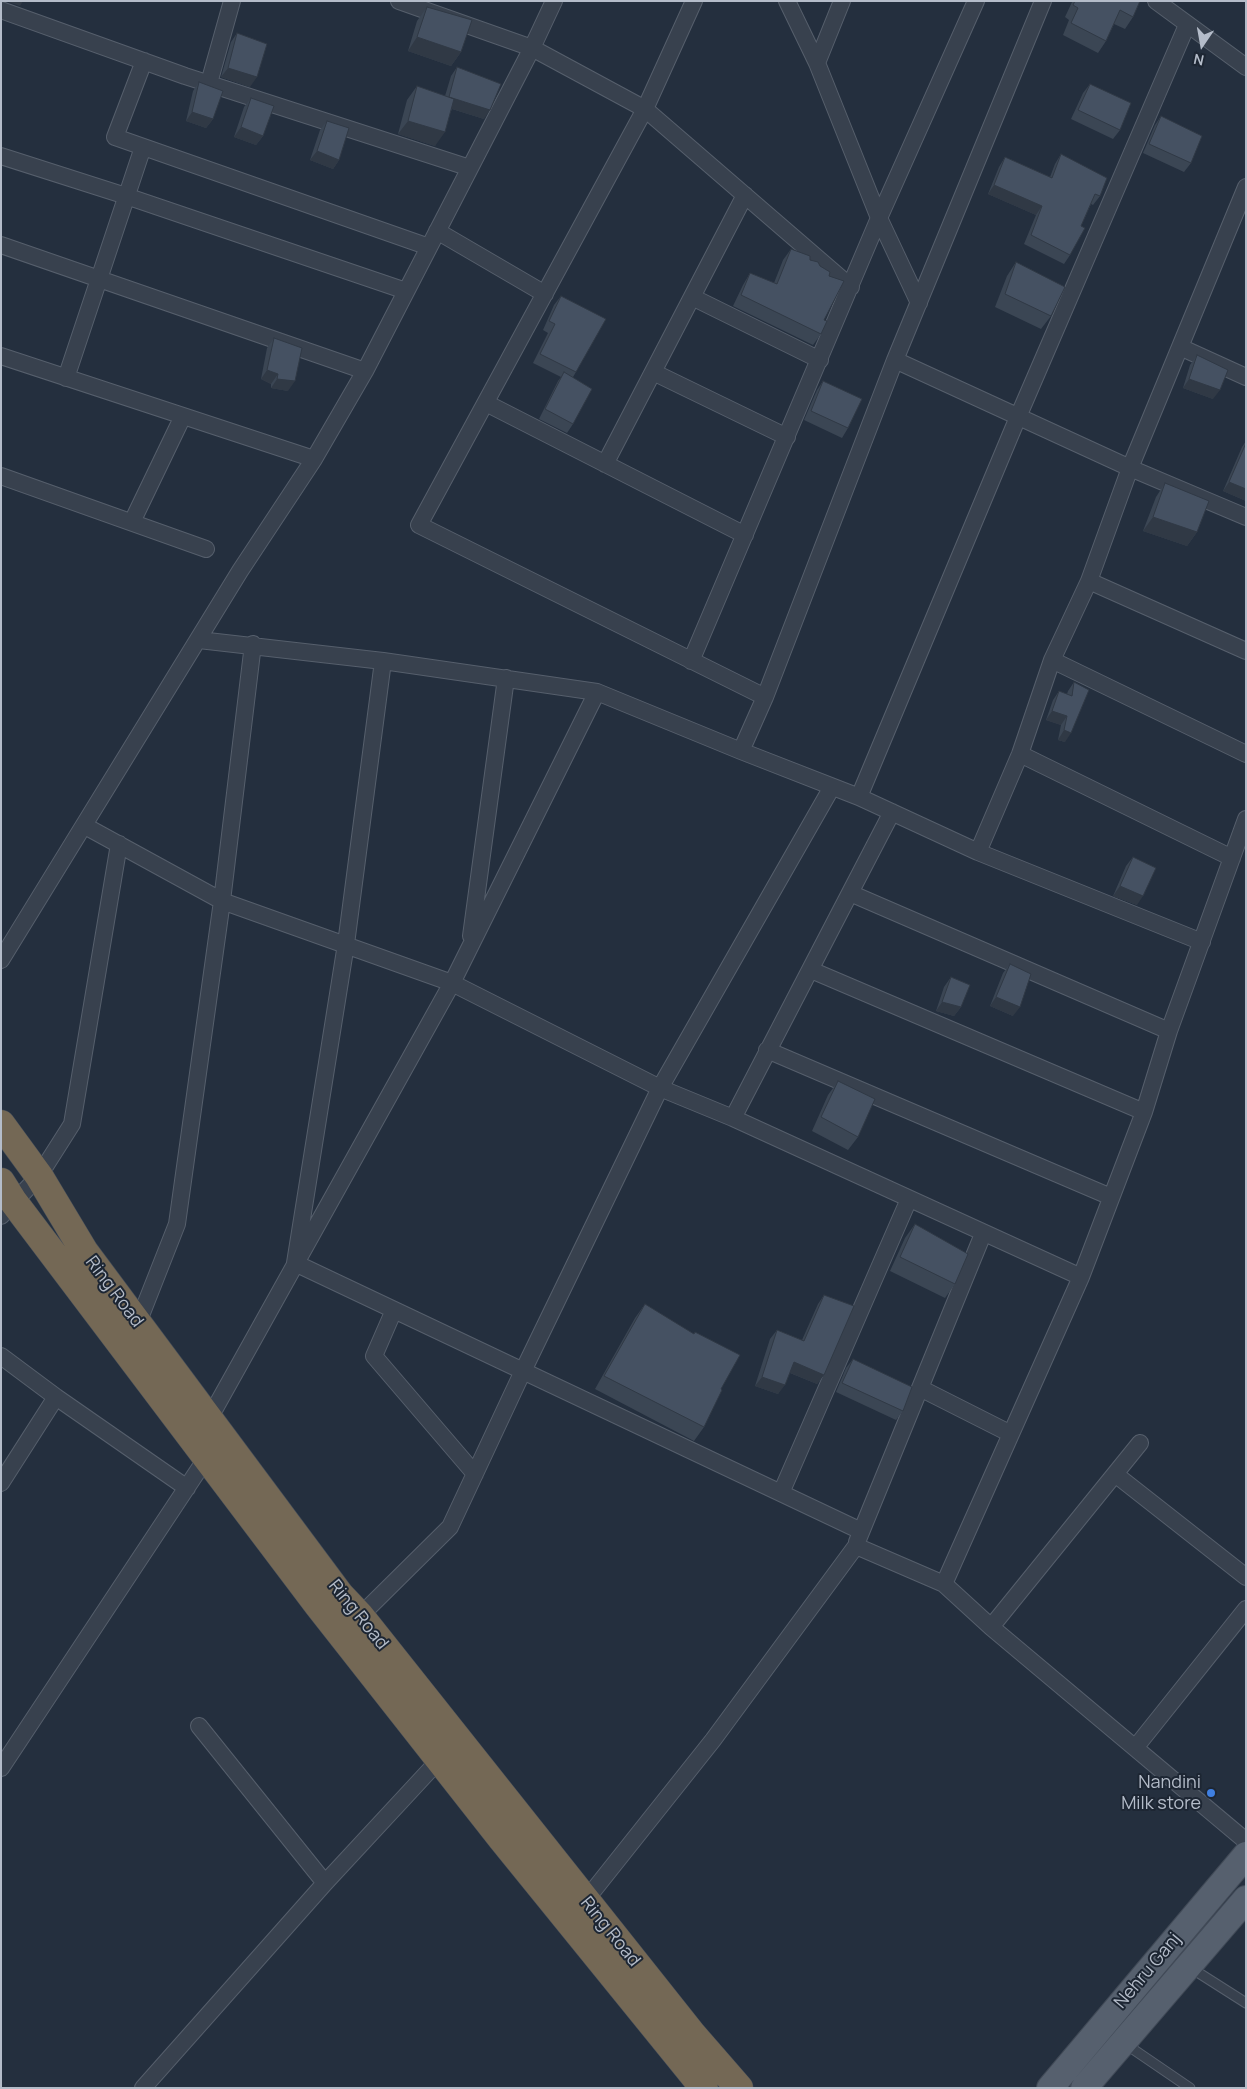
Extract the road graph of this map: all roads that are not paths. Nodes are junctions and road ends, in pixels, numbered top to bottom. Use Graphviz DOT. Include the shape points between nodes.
graph roads {
  1 [pos="232,1"];
  2 [pos="399,1"];
  3 [pos="554,1"];
  4 [pos="694,1"];
  5 [pos="787,1"];
  6 [pos="842,1"];
  7 [pos="976,1"];
  8 [pos="1043,1"];
  9 [pos="1156,1"];
  10 [pos="445,9"];
  11 [pos="1,10"];
  12 [pos="1187,25"];
  13 [pos="532,48"];
  14 [pos="144,61"];
  15 [pos="817,63"];
  16 [pos="1245,65"];
  17 [pos="209,84"];
  18 [pos="645,109"];
  19 [pos="143,147"];
  20 [pos="1,156"];
  21 [pos="470,168"];
  22 [pos="1246,187"];
  23 [pos="745,195"];
  24 [pos="126,196"];
  25 [pos="879,218"];
  26 [pos="1239,224"];
  27 [pos="437,231"];
  28 [pos="1,245"];
  29 [pos="429,247"];
  30 [pos="98,279"];
  31 [pos="851,286"];
  32 [pos="406,291"];
  33 [pos="545,294"];
  34 [pos="692,297"];
  35 [pos="920,303"];
  36 [pos="1180,346"];
  37 [pos="1,356"];
  38 [pos="820,360"];
  39 [pos="895,360"];
  40 [pos="365,371"];
  41 [pos="653,372"];
  42 [pos="1246,377"];
  43 [pos="66,378"];
  44 [pos="486,402"];
  45 [pos="183,416"];
  46 [pos="1018,417"];
  47 [pos="787,437"];
  48 [pos="314,460"];
  49 [pos="605,464"];
  50 [pos="1130,468"];
  51 [pos="1,476"];
  52 [pos="1246,517"];
  53 [pos="132,522"];
  54 [pos="745,535"];
  55 [pos="206,549"];
  56 [pos="1089,580"];
  57 [pos="199,640"];
  58 [pos="253,644"];
  59 [pos="1246,651"];
  60 [pos="691,660"];
  61 [pos="1052,660"];
  62 [pos="383,661"];
  63 [pos="506,678"];
  64 [pos="597,692"];
  65 [pos="765,697"];
  66 [pos="741,751"];
  67 [pos="1020,754"];
  68 [pos="1246,754"];
  69 [pos="832,787"];
  70 [pos="859,797"];
  71 [pos="892,812"];
  72 [pos="1246,819"];
  73 [pos="85,826"];
  74 [pos="119,844"];
  75 [pos="978,852"];
  76 [pos="1232,858"];
  77 [pos="850,893"];
  78 [pos="222,901"];
  79 [pos="1202,942"];
  80 [pos="346,944"];
  81 [pos="469,950"];
  82 [pos="1,960"];
  83 [pos="811,970"];
  84 [pos="452,983"];
  85 [pos="1169,1031"];
  86 [pos="767,1050"];
  87 [pos="660,1088"];
  88 [pos="1144,1112"];
  89 [pos="733,1118"];
  90 [pos="1,1124"];
  91 [pos="38,1176"];
  92 [pos="1111,1197"];
  93 [pos="5,1200"];
  94 [pos="909,1200"];
  95 [pos="983,1234"];
  96 [pos="295,1263"];
  97 [pos="1081,1277"];
  98 [pos="394,1310"];
  99 [pos="138,1323"];
  100 [pos="1,1356"];
  101 [pos="523,1371"];
  102 [pos="920,1388"];
  103 [pos="56,1397"];
  104 [pos="209,1419"];
  105 [pos="1011,1434"];
  106 [pos="1140,1443"];
  107 [pos="206,1457"];
  108 [pos="474,1474"];
  109 [pos="1115,1474"];
  110 [pos="1,1483"];
  111 [pos="187,1488"];
  112 [pos="781,1493"];
  113 [pos="858,1539"];
  114 [pos="1246,1578"];
  115 [pos="944,1584"];
  116 [pos="1246,1609"];
  117 [pos="360,1616"];
  118 [pos="991,1628"];
  119 [pos="199,1726"];
  120 [pos="1135,1748"];
  121 [pos="440,1760"];
  122 [pos="1,1768"];
  123 [pos="1246,1841"];
  124 [pos="1246,1855"];
  125 [pos="325,1883"];
  126 [pos="1246,1899"];
  127 [pos="585,1901"];
  128 [pos="1187,1966"];
  129 [pos="1246,2003"];
  130 [pos="1122,2042"];
  131 [pos="143,2088"];
  132 [pos="704,2088"];
  133 [pos="739,2088"];
  134 [pos="1050,2088"];
  135 [pos="1084,2088"];
  136 [pos="1190,2088"];
  1 -- 17 [label="street"];
  2 -- 10 [label="street"];
  3 -- 13 [label="street"];
  4 -- 18 [label="street"];
  5 -- 15 [label="street"];
  6 -- 15 [label="street"];
  7 -- 25 [label="street"];
  8 -- 35 [label="street"];
  9 -- 12 [label="street"];
  10 -- 13 [label="street"];
  11 -- 14 [label="street"];
  12 -- 16 [label="street"];
  12 -- 46 [label="street"];
  13 -- 18 [label="street"];
  13 -- 21 [label="street"];
  14 -- 17 [label="street"];
  14 -- 19 [label="street" via="115,137"];
  15 -- 25 [label="street"];
  17 -- 21 [label="street"];
  18 -- 23 [label="street"];
  18 -- 33 [label="street"];
  19 -- 24 [label="street"];
  19 -- 29 [label="street"];
  20 -- 24 [label="street"];
  21 -- 27 [label="street"];
  22 -- 26 [label="street"];
  23 -- 31 [label="street"];
  23 -- 34 [label="street"];
  24 -- 30 [label="street"];
  24 -- 32 [label="street"];
  25 -- 31 [label="street"];
  25 -- 35 [label="street"];
  26 -- 36 [label="street"];
  27 -- 29 [label="street"];
  27 -- 33 [label="street"];
  28 -- 30 [label="street"];
  29 -- 32 [label="street"];
  30 -- 40 [label="street"];
  30 -- 43 [label="street"];
  31 -- 38 [label="street"];
  32 -- 40 [label="street"];
  33 -- 44 [label="street"];
  34 -- 38 [label="street"];
  34 -- 41 [label="street"];
  35 -- 39 [label="street"];
  36 -- 42 [label="street"];
  36 -- 50 [label="street"];
  37 -- 43 [label="street"];
  38 -- 47 [label="street"];
  39 -- 46 [label="street"];
  39 -- 65 [label="street"];
  40 -- 48 [label="street"];
  41 -- 47 [label="street"];
  41 -- 49 [label="street"];
  43 -- 45 [label="street"];
  44 -- 49 [label="street"];
  44 -- 60 [label="street" via="419,525"];
  45 -- 48 [label="street"];
  45 -- 53 [label="street"];
  46 -- 50 [label="street"];
  46 -- 70 [label="street"];
  47 -- 54 [label="street"];
  48 -- 57 [label="street" via="240,571"];
  49 -- 54 [label="street"];
  50 -- 52 [label="street"];
  50 -- 56 [label="street"];
  51 -- 53 [label="street"];
  53 -- 55 [label="street"];
  54 -- 60 [label="street"];
  56 -- 59 [label="street"];
  56 -- 61 [label="street"];
  57 -- 58 [label="street"];
  57 -- 73 [label="street"];
  58 -- 62 [label="street"];
  58 -- 78 [label="street"];
  60 -- 65 [label="street"];
  61 -- 67 [label="street"];
  61 -- 68 [label="street"];
  62 -- 63 [label="street"];
  62 -- 80 [label="street"];
  63 -- 64 [label="street"];
  63 -- 81 [label="street"];
  64 -- 66 [label="street"];
  64 -- 81 [label="street"];
  65 -- 66 [label="street"];
  66 -- 69 [label="street"];
  67 -- 75 [label="street"];
  67 -- 76 [label="street"];
  69 -- 70 [label="street"];
  69 -- 87 [label="street"];
  70 -- 71 [label="street"];
  71 -- 75 [label="street"];
  71 -- 77 [label="street"];
  72 -- 76 [label="street"];
  73 -- 74 [label="street"];
  73 -- 82 [label="street"];
  74 -- 78 [label="street"];
  74 -- 91 [label="street" via="72,1124"];
  75 -- 79 [label="street"];
  76 -- 79 [label="street"];
  77 -- 83 [label="street"];
  77 -- 85 [label="street"];
  78 -- 80 [label="street"];
  78 -- 99 [label="street" via="177,1224"];
  79 -- 85 [label="street"];
  80 -- 84 [label="street"];
  80 -- 96 [label="street"];
  81 -- 84 [label="street"];
  83 -- 86 [label="street"];
  83 -- 88 [label="street"];
  84 -- 87 [label="street"];
  84 -- 96 [label="street"];
  85 -- 88 [label="street"];
  86 -- 89 [label="street"];
  86 -- 92 [label="street"];
  87 -- 89 [label="street"];
  87 -- 101 [label="street"];
  88 -- 92 [label="street"];
  89 -- 94 [label="street"];
  90 -- 91 [label="highway, Ring Road"];
  91 -- 93 [label="street"];
  91 -- 99 [label="highway, Ring Road" via="84,1251"];
  92 -- 97 [label="street"];
  93 -- 107 [label="highway, Ring Road"];
  94 -- 95 [label="street"];
  94 -- 112 [label="street"];
  95 -- 97 [label="street"];
  95 -- 102 [label="street"];
  96 -- 98 [label="street"];
  96 -- 104 [label="street"];
  97 -- 105 [label="street"];
  98 -- 101 [label="street"];
  98 -- 108 [label="street" via="374,1356"];
  99 -- 104 [label="highway, Ring Road"];
  100 -- 103 [label="street"];
  101 -- 108 [label="street"];
  101 -- 112 [label="street"];
  102 -- 105 [label="street"];
  102 -- 113 [label="street"];
  103 -- 110 [label="street"];
  103 -- 111 [label="street"];
  104 -- 117 [label="highway, Ring Road" via="340,1595"];
  105 -- 115 [label="street"];
  106 -- 109 [label="street"];
  107 -- 111 [label="street"];
  107 -- 121 [label="highway, Ring Road"];
  108 -- 117 [label="street" via="450,1527"];
  109 -- 114 [label="street"];
  109 -- 118 [label="street"];
  111 -- 122 [label="street"];
  112 -- 113 [label="street"];
  113 -- 115 [label="street"];
  113 -- 127 [label="street" via="713,1740"];
  115 -- 118 [label="street"];
  116 -- 120 [label="street"];
  117 -- 127 [label="highway, Ring Road"];
  118 -- 120 [label="street"];
  119 -- 125 [label="street"];
  120 -- 123 [label="street"];
  121 -- 125 [label="street"];
  121 -- 132 [label="highway, Ring Road"];
  124 -- 134 [label="main road, Nehru Ganj"];
  125 -- 131 [label="street"];
  126 -- 128 [label="main road, Nehru Ganj"];
  127 -- 133 [label="highway, Ring Road"];
  128 -- 129 [label="lane"];
  128 -- 130 [label="main road, Nehru Ganj"];
  130 -- 135 [label="main road, Nehru Ganj"];
  130 -- 136 [label="lane"];
}
